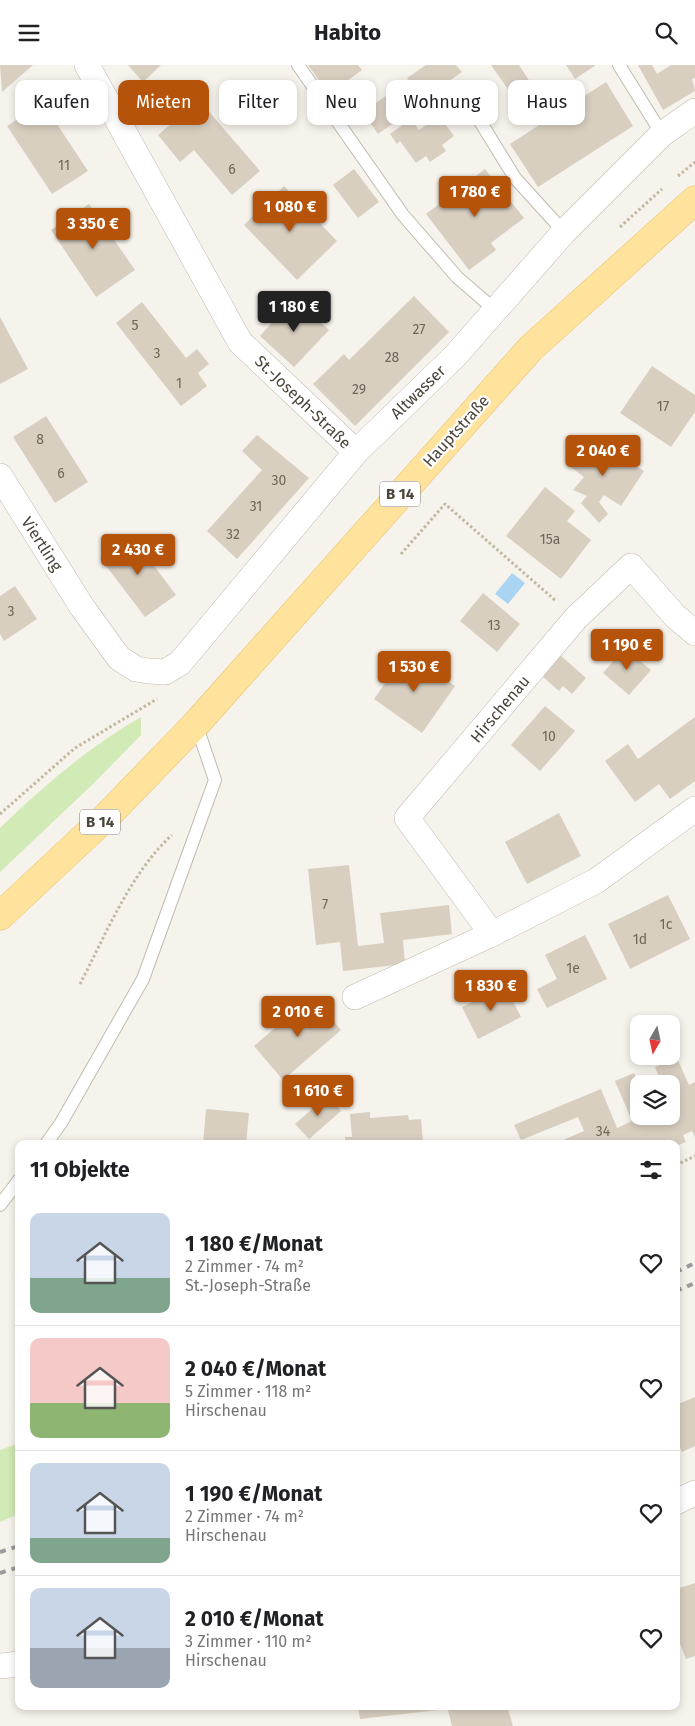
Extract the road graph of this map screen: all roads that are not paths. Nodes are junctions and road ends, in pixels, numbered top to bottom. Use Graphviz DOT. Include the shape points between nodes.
graph roads {
  1 [pos="87,65"];
  2 [pos="298,65"];
  3 [pos="619,65"];
  4 [pos="695,111"];
  5 [pos="482,125"];
  6 [pos="662,134"];
  7 [pos="695,200"];
  8 [pos="564,232"];
  9 [pos="495,310"];
  10 [pos="356,452"];
  11 [pos="0,476"];
  12 [pos="695,633"];
  13 [pos="148,671"];
  14 [pos="196,725"];
  15 [pos="695,809"];
  16 [pos="0,916"];
  17 [pos="492,933"];
  18 [pos="355,997"];
  19 [pos="49,1140"];
  20 [pos="15,1185"];
  21 [pos="0,1205"];
  22 [pos="695,1493"];
  23 [pos="680,1500"];
  24 [pos="15,1664"];
  25 [pos="0,1666"];
  1 -- 10 [label="street, St.-Joseph-Straße" via="240,342"];
  2 -- 9 [label="lane" via="403,215 457,277"];
  3 -- 6 [label="lane"];
  4 -- 6 [label="street, Altwasser"];
  5 -- 8 [label="lane" via="515,178"];
  6 -- 8 [label="street, Altwasser"];
  7 -- 14 [label="main road, Hauptstraße / B 14" via="531,348"];
  8 -- 9 [label="street, Altwasser"];
  9 -- 10 [label="street, Altwasser" via="455,356"];
  10 -- 13 [label="street, Altwasser" via="180,663 166,672"];
  11 -- 13 [label="street, Viertling" via="82,607 120,658 136,669"];
  12 -- 17 [label="street, Hirschenau" via="675,616 632,566 576,618 407,818"];
  14 -- 16 [label="main road, B 14" via="108,815"];
  14 -- 19 [label="lane" via="215,780 144,979"];
  15 -- 17 [label="street" via="596,881"];
  17 -- 18 [label="street"];
  20 -- 21 [label="lane"];
  22 -- 23 [label="street"];
  24 -- 25 [label="street"];
}
